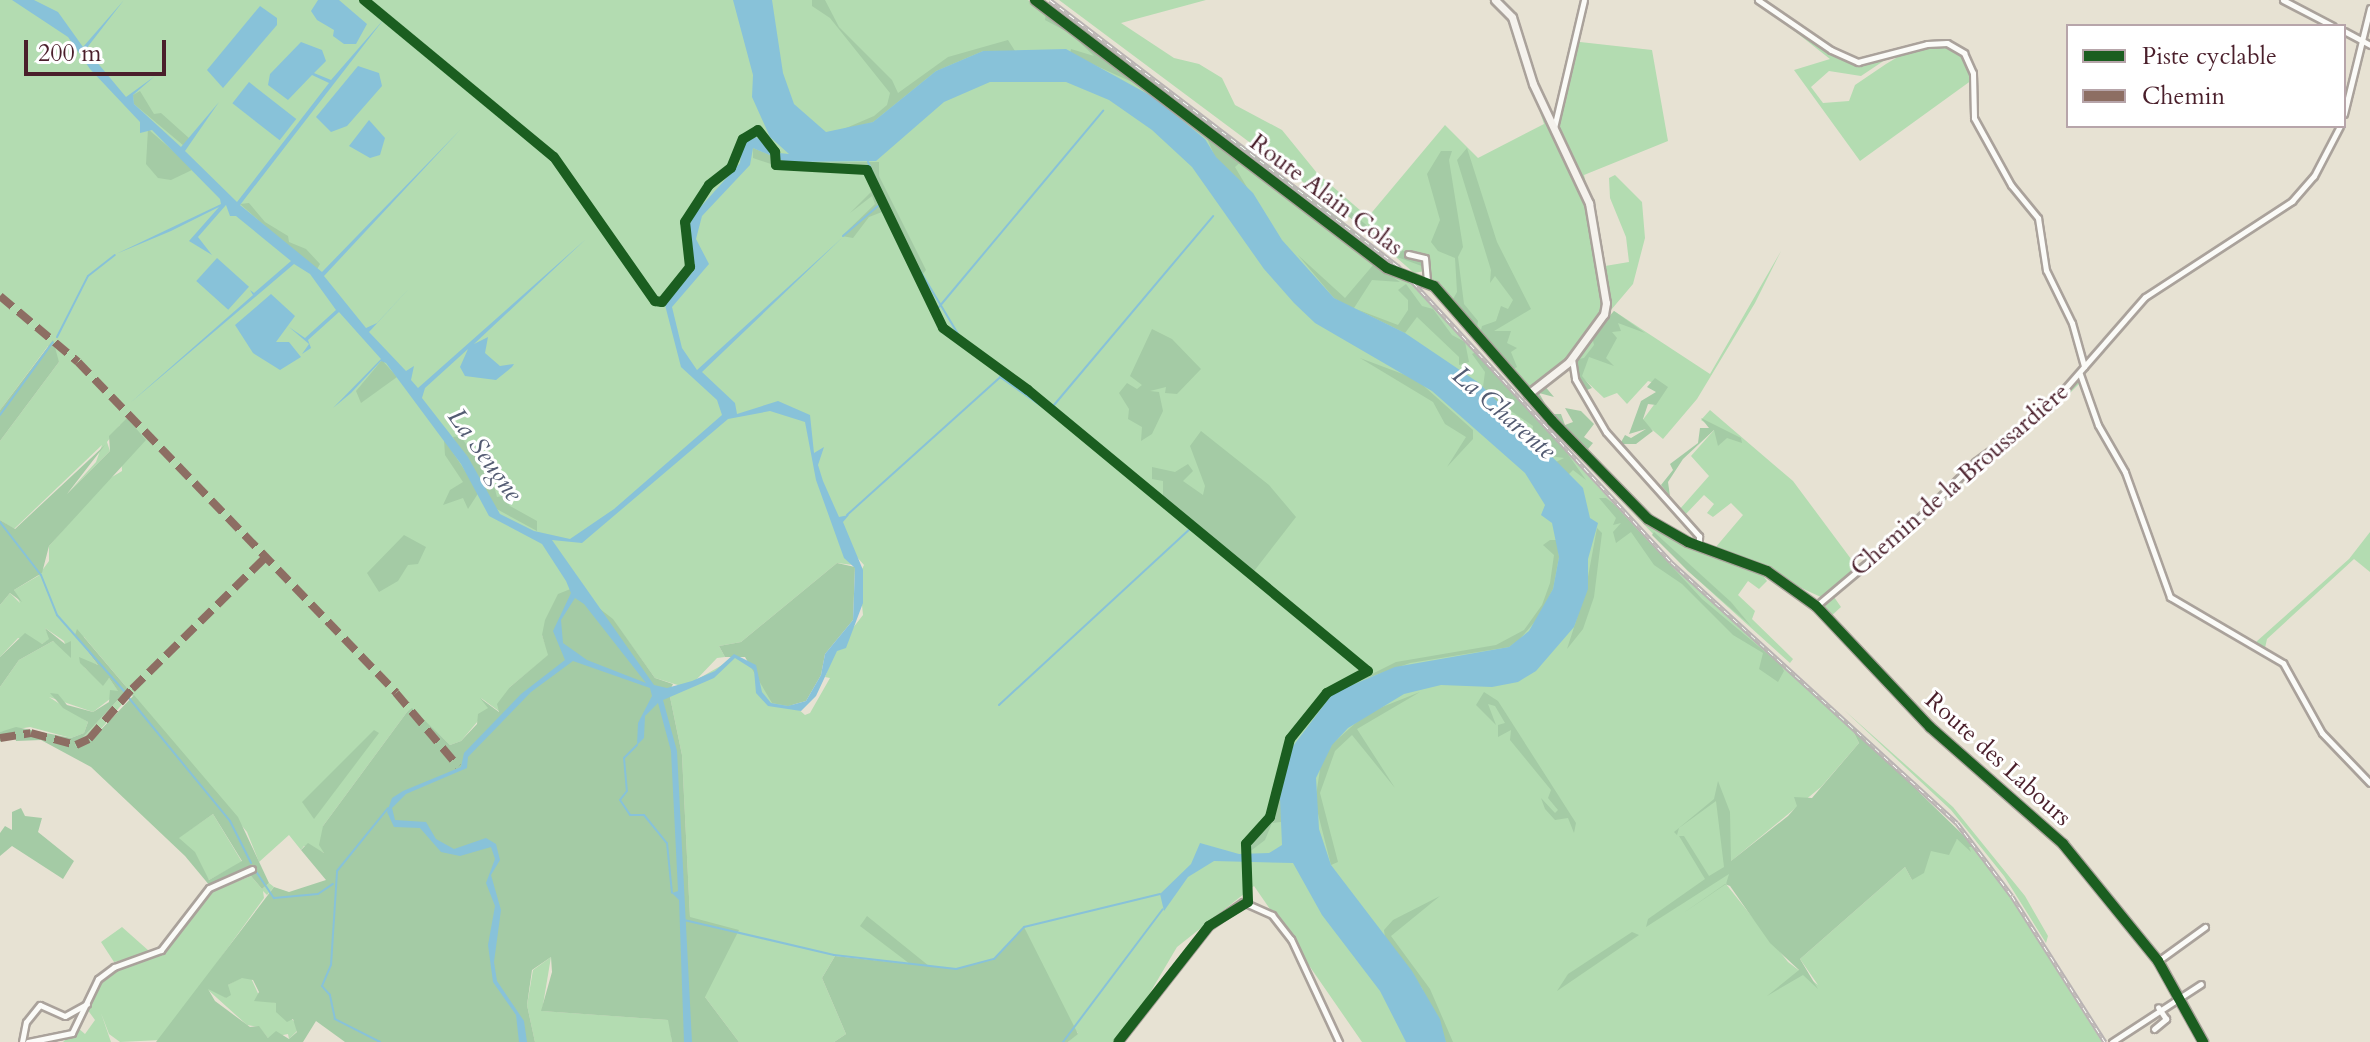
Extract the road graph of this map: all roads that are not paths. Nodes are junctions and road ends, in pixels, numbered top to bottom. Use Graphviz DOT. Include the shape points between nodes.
graph roads {
  1 [pos="1035,0"];
  2 [pos="1495,0"];
  3 [pos="1584,0"];
  4 [pos="1758,0"];
  5 [pos="2283,0"];
  6 [pos="2370,8"];
  7 [pos="2329,24"];
  8 [pos="2346,32"];
  9 [pos="2362,41"];
  10 [pos="2370,45"];
  11 [pos="2346,106"];
  12 [pos="2339,128"];
  13 [pos="1553,129"];
  14 [pos="1408,254"];
  15 [pos="1427,281"];
  16 [pos="1573,358"];
  17 [pos="2084,367"];
  18 [pos="2080,373"];
  19 [pos="1528,394"];
  20 [pos="1699,546"];
  21 [pos="1816,606"];
  22 [pos="2370,783"];
  23 [pos="252,869"];
  24 [pos="2205,927"];
  25 [pos="2158,961"];
  26 [pos="2201,984"];
  27 [pos="2178,995"];
  28 [pos="87,1004"];
  29 [pos="2158,1007"];
  30 [pos="2154,1029"];
  31 [pos="25,1042"];
  32 [pos="1118,1042"];
  33 [pos="1339,1042"];
  34 [pos="2112,1042"];
  35 [pos="2203,1042"];
  1 -- 15 [label="street, Route Alain Colas" via="1387,268"];
  2 -- 13 [label="street" via="1512,17"];
  3 -- 13 [label="street"];
  4 -- 17 [label="street" via="1845,59 1858,62 1927,44 1953,44 1964,53 1973,73 1974,118 2011,185 2038,218 2046,270 2069,314"];
  5 -- 7 [label="street"];
  6 -- 9 [label="street"];
  8 -- 9 [label="street"];
  9 -- 10 [label="street"];
  9 -- 11 [label="street"];
  12 -- 17 [label="street, Chemin de la Broussardière" via="2314,176 2292,201 2145,297"];
  13 -- 16 [label="street" via="1589,203 1606,303"];
  14 -- 15 [label="street" via="1425,258"];
  15 -- 19 [label="street"];
  16 -- 19 [label="street"];
  16 -- 20 [label="street" via="1575,379 1606,432 1699,536"];
  17 -- 18 [label="street, Chemin de la Broussardière"];
  18 -- 21 [label="street, Chemin de la Broussardière" via="2048,408 1975,462 1911,526"];
  18 -- 22 [label="street" via="2098,425 2125,472 2170,597 2283,663 2322,733"];
  19 -- 20 [label="street" via="1638,510"];
  20 -- 21 [label="street, Route des Labours" via="1767,571"];
  21 -- 25 [label="street, Route des Labours" via="1930,727 2057,838"];
  23 -- 28 [label="street" via="209,888 177,935 154,955 105,973"];
  24 -- 25 [label="street"];
  25 -- 27 [label="street, Route des Labours"];
  26 -- 27 [label="street"];
  27 -- 29 [label="street"];
  27 -- 35 [label="street, Route des Labours"];
  28 -- 31 [label="street" via="67,1036"];
  28 -- 31 [label="street" via="65,1016 40,1005 26,1022"];
  29 -- 30 [label="street" via="2166,1019"];
  29 -- 34 [label="street"];
  32 -- 33 [label="street" via="1209,926 1243,902 1272,915 1291,939"];
}
